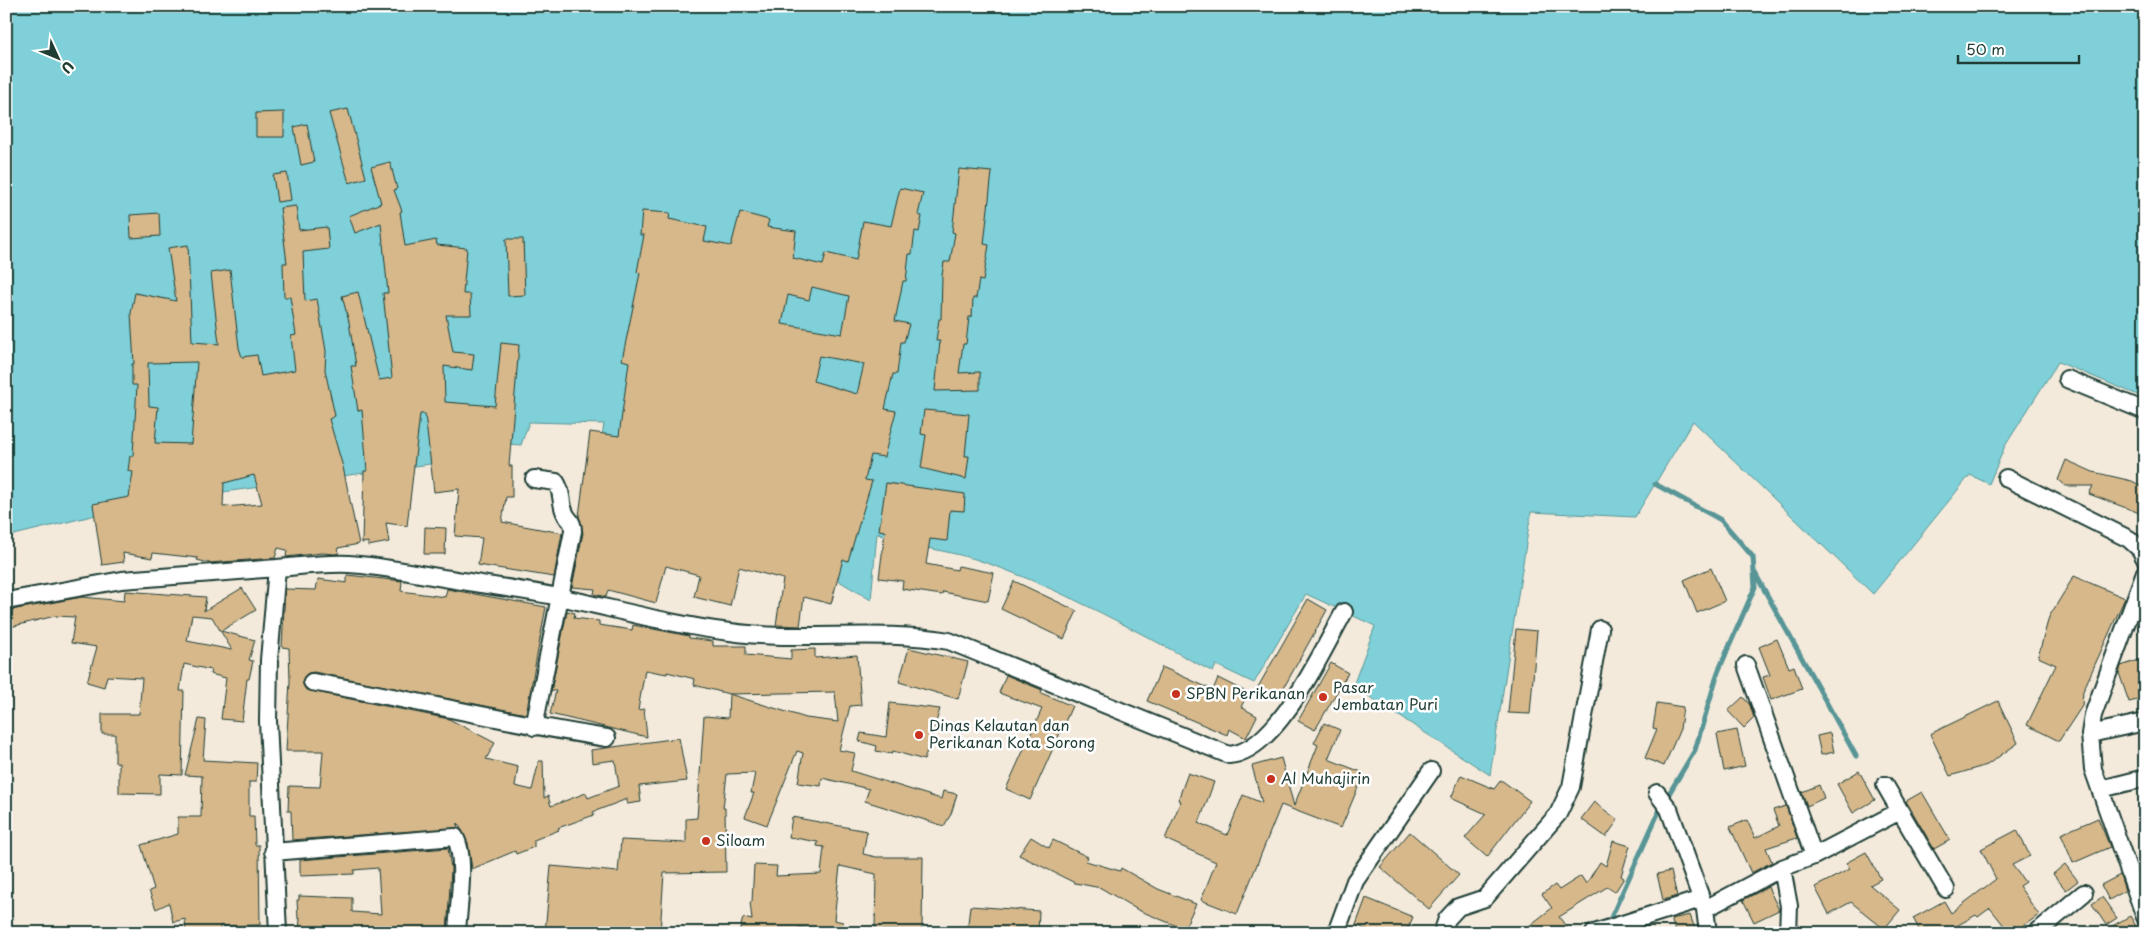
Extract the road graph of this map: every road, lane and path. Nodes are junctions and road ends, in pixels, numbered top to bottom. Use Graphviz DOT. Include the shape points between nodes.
graph roads {
  1 [pos="2067,379"];
  2 [pos="2145,411"];
  3 [pos="2006,478"];
  4 [pos="534,479"];
  5 [pos="2145,559"];
  6 [pos="277,568"];
  7 [pos="2145,572"];
  8 [pos="559,597"];
  9 [pos="6,601"];
  10 [pos="1344,612"];
  11 [pos="1600,629"];
  12 [pos="1746,665"];
  13 [pos="312,682"];
  14 [pos="2145,722"];
  15 [pos="534,727"];
  16 [pos="2090,734"];
  17 [pos="607,738"];
  18 [pos="1430,771"];
  19 [pos="2145,778"];
  20 [pos="1885,785"];
  21 [pos="2101,789"];
  22 [pos="1662,799"];
  23 [pos="1900,811"];
  24 [pos="273,852"];
  25 [pos="1814,856"];
  26 [pos="1782,868"];
  27 [pos="1946,889"];
  28 [pos="2084,894"];
  29 [pos="1703,904"];
  30 [pos="2145,917"];
  31 [pos="278,933"];
  32 [pos="457,933"];
  33 [pos="1336,933"];
  34 [pos="1442,933"];
  35 [pos="1594,933"];
  36 [pos="1708,933"];
  37 [pos="1788,933"];
  38 [pos="2036,933"];
  1 -- 2 [label="street"];
  3 -- 5 [label="street" via="2129,539"];
  4 -- 8 [label="street" via="556,482 561,491 564,513 573,525"];
  6 -- 8 [label="street" via="350,564"];
  6 -- 9 [label="street" via="122,580"];
  6 -- 24 [label="street" via="270,641 268,721"];
  7 -- 16 [label="street" via="2093,715"];
  8 -- 10 [label="street" via="671,623 730,632 792,637 883,635 949,642 1229,755 1242,752 1277,724"];
  8 -- 15 [label="street"];
  11 -- 34 [label="street" via="1572,787 1566,802 1493,890 1479,901 1458,907 1447,919"];
  12 -- 25 [label="street"];
  13 -- 15 [label="street"];
  14 -- 16 [label="street"];
  15 -- 17 [label="street"];
  16 -- 21 [label="street" via="2093,769"];
  18 -- 33 [label="street" via="1355,881"];
  19 -- 21 [label="street"];
  20 -- 23 [label="street"];
  21 -- 30 [label="street"];
  22 -- 29 [label="street"];
  23 -- 25 [label="street"];
  23 -- 27 [label="street"];
  24 -- 31 [label="street"];
  24 -- 32 [label="street" via="455,837 459,845 460,871"];
  25 -- 26 [label="street"];
  26 -- 29 [label="street"];
  26 -- 37 [label="street" via="1789,906"];
  28 -- 38 [label="street"];
  29 -- 35 [label="street"];
  29 -- 36 [label="street"];
}
